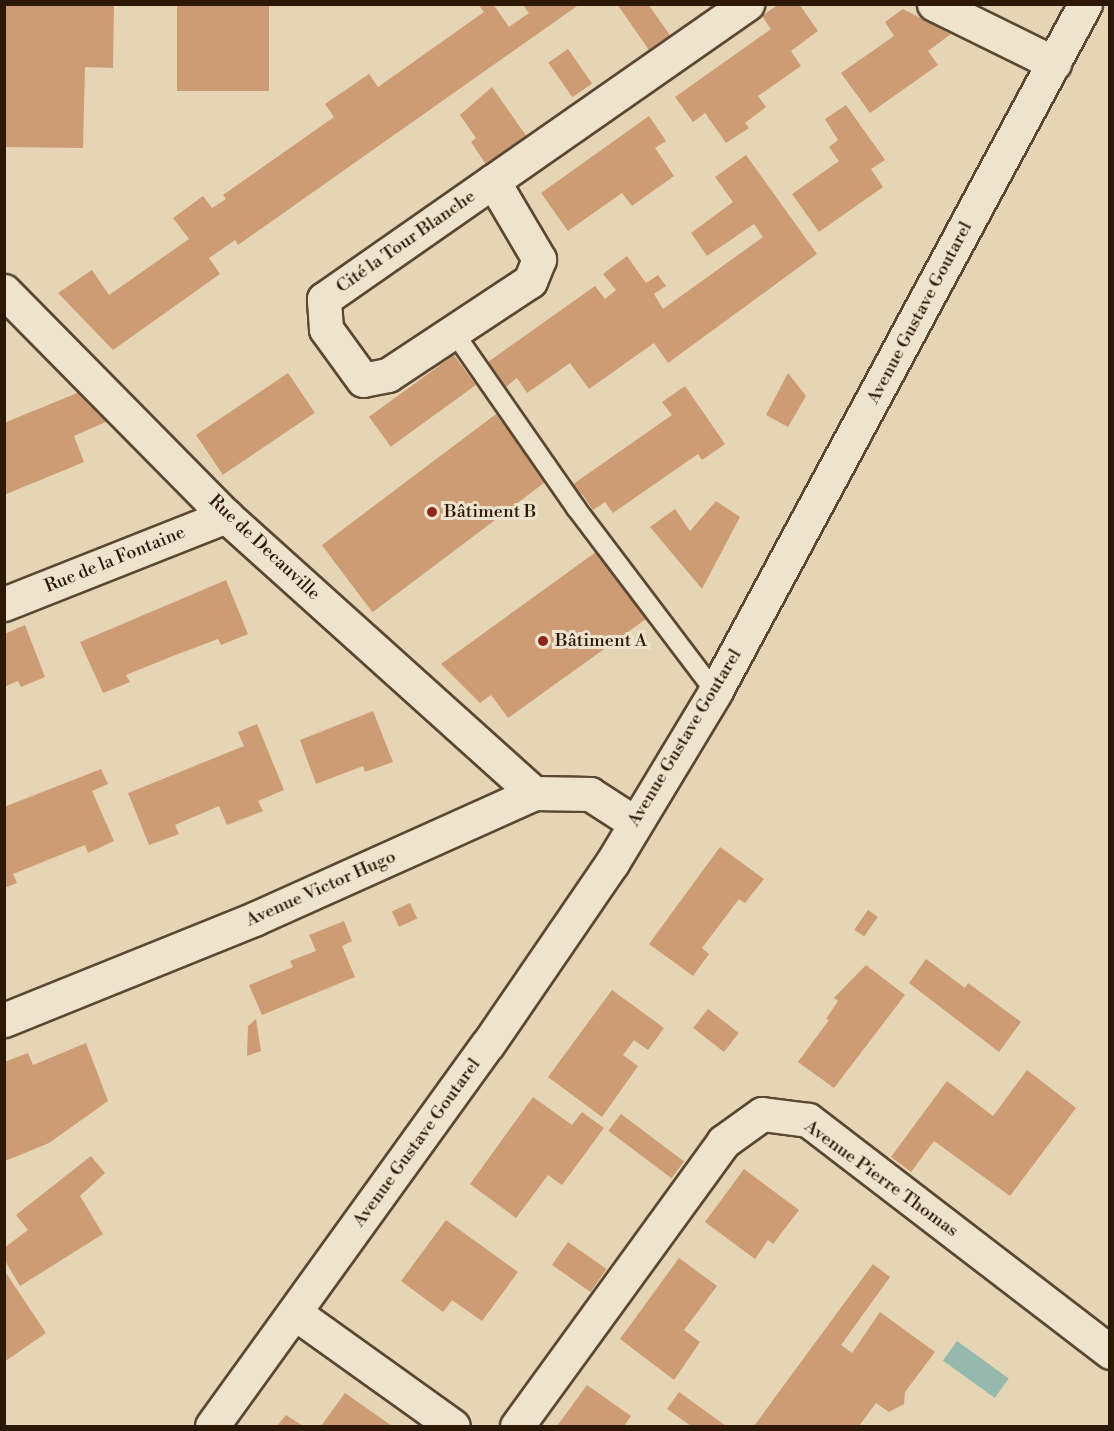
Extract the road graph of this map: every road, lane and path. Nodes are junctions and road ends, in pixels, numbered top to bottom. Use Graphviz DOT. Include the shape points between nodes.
graph roads {
  1 [pos="747,4"];
  2 [pos="934,4"];
  3 [pos="1085,4"];
  4 [pos="1054,63"];
  5 [pos="493,181"];
  6 [pos="4,291"];
  7 [pos="453,331"];
  8 [pos="226,516"];
  9 [pos="4,603"];
  10 [pos="715,692"];
  11 [pos="534,793"];
  12 [pos="635,824"];
  13 [pos="8,1010"];
  14 [pos="295,1313"];
  15 [pos="1110,1352"];
  16 [pos="212,1426"];
  17 [pos="453,1426"];
  18 [pos="517,1426"];
  1 -- 5 [label="street, Cité la Tour Blanche"];
  2 -- 4 [label="street"];
  3 -- 4 [label="street, Avenue Gustave Goutarel"];
  4 -- 10 [label="street, Avenue Gustave Goutarel"];
  5 -- 7 [label="street, Cité la Tour Blanche" via="539,259 530,281"];
  5 -- 7 [label="street, Cité la Tour Blanche" via="324,300 326,329 363,380 388,375"];
  6 -- 8 [label="street, Rue de Decauville"];
  7 -- 10 [label="lane" via="576,508"];
  8 -- 9 [label="street, Rue de la Fontaine"];
  8 -- 11 [label="street, Rue de Decauville"];
  10 -- 12 [label="street, Avenue Gustave Goutarel"];
  11 -- 12 [label="street, Avenue Victor Hugo" via="590,794"];
  11 -- 13 [label="street, Avenue Victor Hugo" via="255,919"];
  12 -- 14 [label="street, Avenue Gustave Goutarel" via="495,1035"];
  14 -- 16 [label="street, Avenue Gustave Goutarel"];
  14 -- 17 [label="street"];
  15 -- 18 [label="street, Avenue Pierre Thomas" via="808,1120 762,1114 723,1142"];
}
